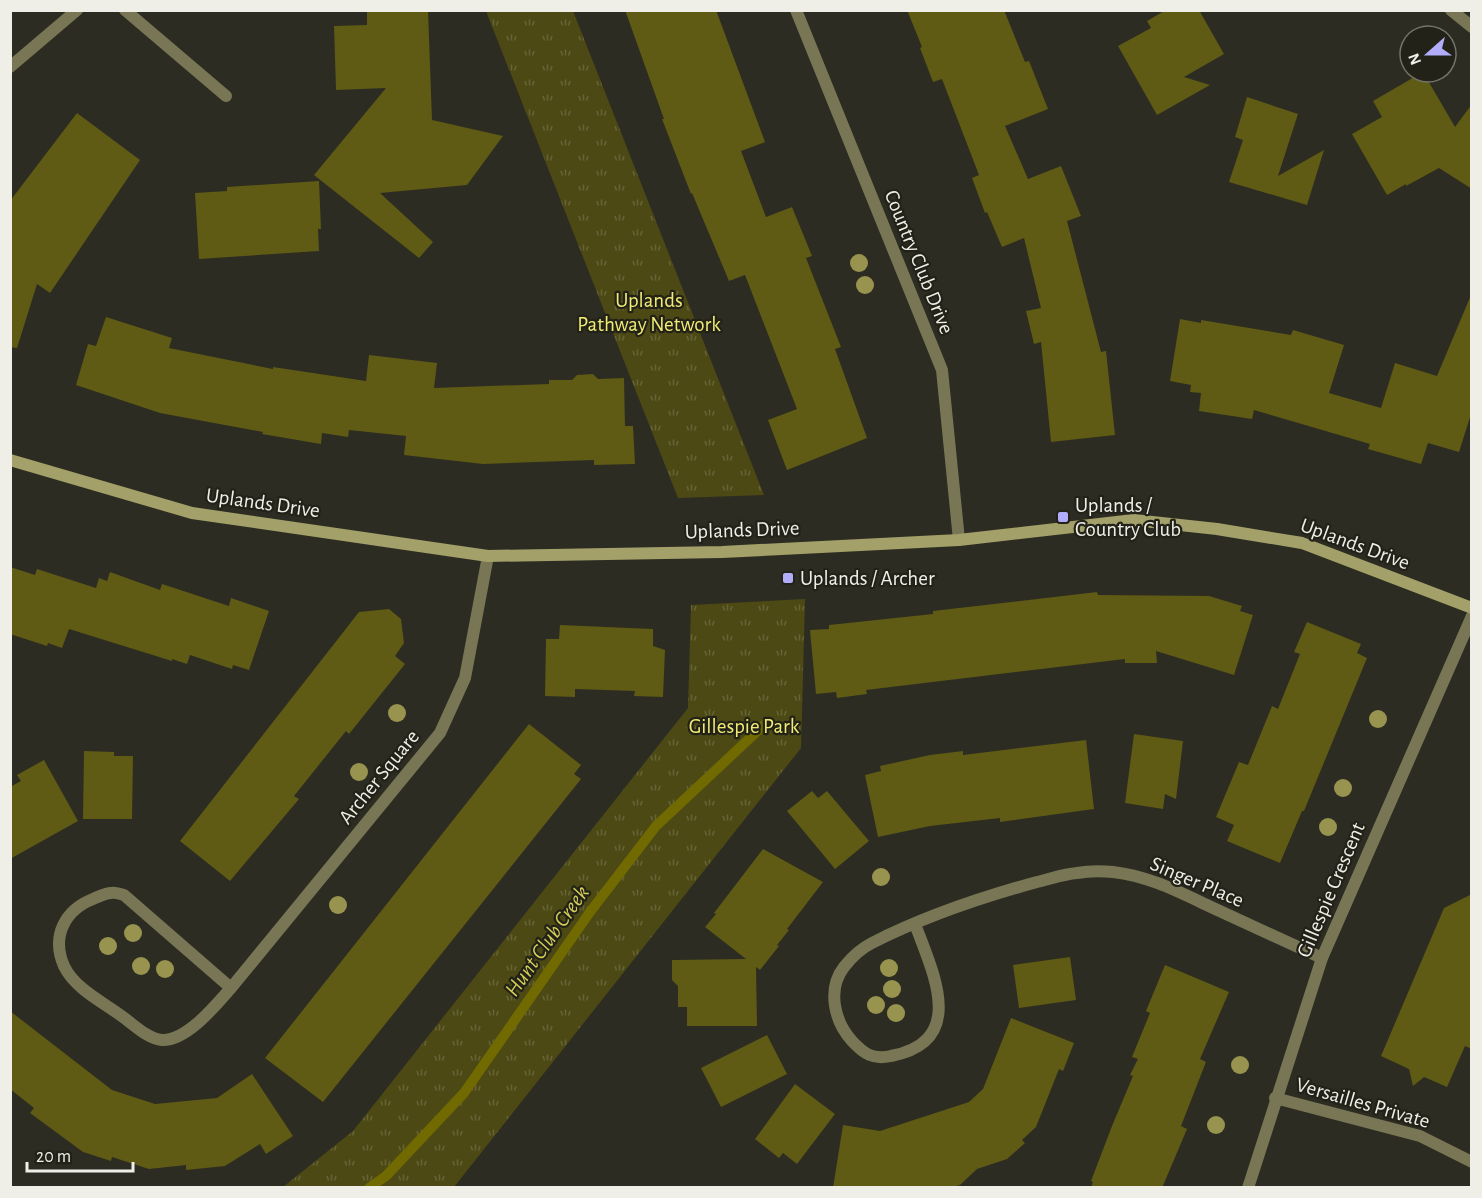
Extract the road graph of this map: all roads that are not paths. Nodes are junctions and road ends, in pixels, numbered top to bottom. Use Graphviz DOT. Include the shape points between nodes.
graph roads {
  1 [pos="76,10"];
  2 [pos="125,10"];
  3 [pos="796,10"];
  4 [pos="1451,10"];
  5 [pos="1472,27"];
  6 [pos="10,67"];
  7 [pos="226,96"];
  8 [pos="10,460"];
  9 [pos="959,540"];
  10 [pos="488,556"];
  11 [pos="1472,608"];
  12 [pos="1472,616"];
  13 [pos="915,924"];
  14 [pos="1322,958"];
  15 [pos="231,988"];
  16 [pos="1275,1098"];
  17 [pos="1472,1162"];
  18 [pos="1248,1188"];
  1 -- 6 [label="street"];
  2 -- 7 [label="street"];
  3 -- 9 [label="street, Country Club Drive" via="942,370"];
  4 -- 5 [label="street"];
  8 -- 10 [label="street, Uplands Drive" via="192,513"];
  9 -- 10 [label="street, Uplands Drive" via="722,552"];
  9 -- 11 [label="street, Uplands Drive" via="1134,520 1217,529 1302,543"];
  10 -- 15 [label="street, Archer Square" via="465,678 440,733"];
  12 -- 14 [label="street, Gillespie Crescent"];
  13 -- 13 [label="street, Singer Place" via="857,953 844,966 833,991 846,1034 862,1052 876,1059 923,1044 933,1035 938,1020 933,970"];
  13 -- 14 [label="street, Singer Place" via="1014,888 1076,873 1112,872 1149,879"];
  14 -- 16 [label="street, Gillespie Crescent"];
  15 -- 15 [label="street, Archer Square" via="124,895 110,892 80,904 65,919 61,951 64,965 75,982 147,1035 163,1040 180,1036"];
  16 -- 17 [label="street, Versailles Private" via="1420,1136"];
  16 -- 18 [label="street, Gillespie Crescent"];
}
